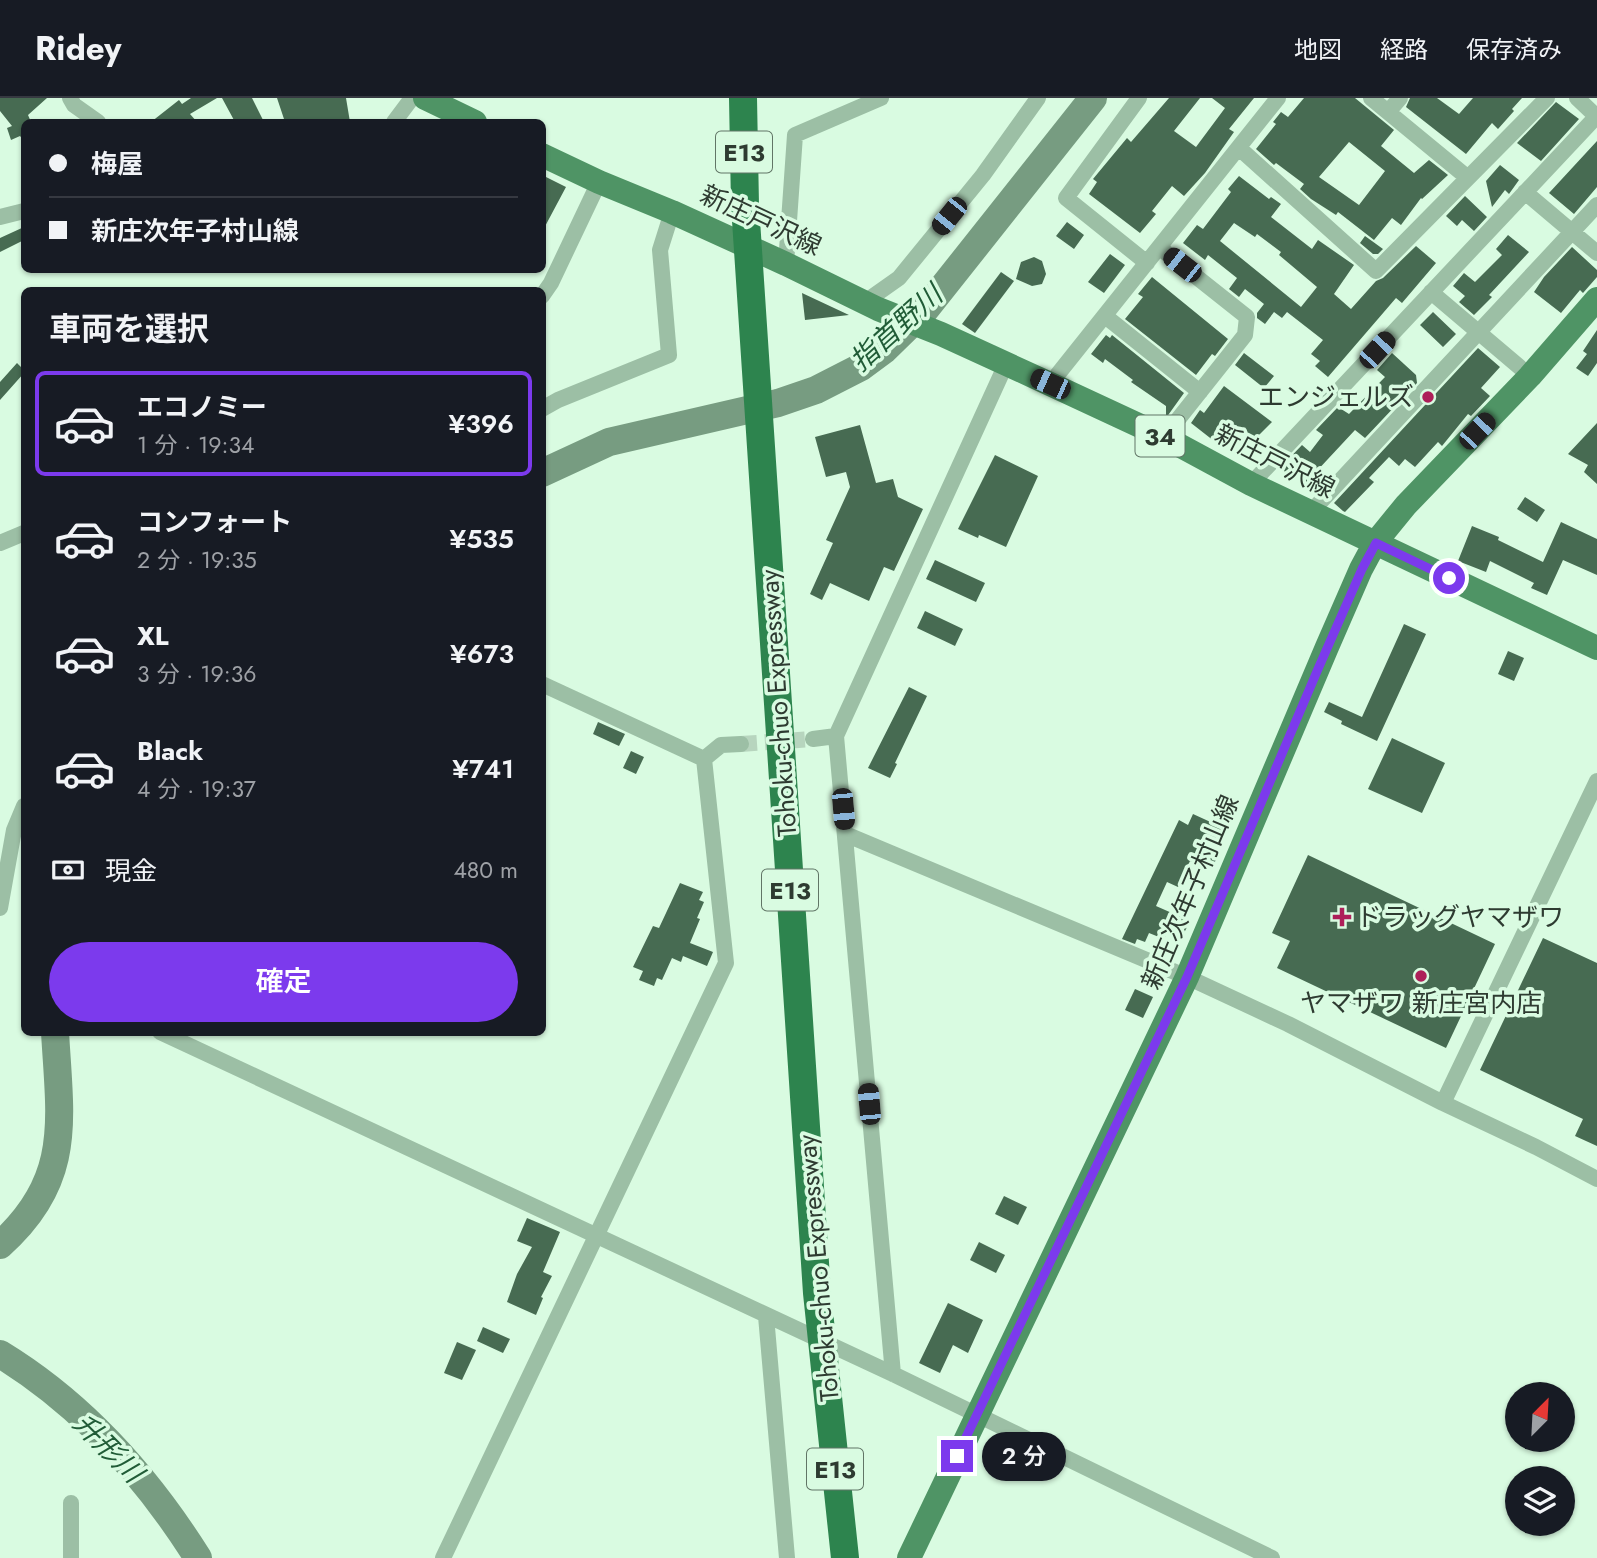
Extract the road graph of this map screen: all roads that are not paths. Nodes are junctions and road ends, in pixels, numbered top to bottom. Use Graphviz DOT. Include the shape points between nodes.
graph roads {
  1 [pos="70,98"];
  2 [pos="412,98"];
  3 [pos="425,98"];
  4 [pos="743,98"];
  5 [pos="881,98"];
  6 [pos="1038,98"];
  7 [pos="1139,98"];
  8 [pos="1371,98"];
  9 [pos="1400,98"];
  10 [pos="1547,98"];
  11 [pos="1577,98"];
  12 [pos="1271,101"];
  13 [pos="1388,112"];
  14 [pos="1597,117"];
  15 [pos="94,119"];
  16 [pos="396,119"];
  17 [pos="469,119"];
  18 [pos="1239,148"];
  19 [pos="546,157"];
  20 [pos="1468,178"];
  21 [pos="599,182"];
  22 [pos="1525,192"];
  23 [pos="1597,205"];
  24 [pos="672,212"];
  25 [pos="21,213"];
  26 [pos="0,217"];
  27 [pos="1573,232"];
  28 [pos="1160,248"];
  29 [pos="1597,253"];
  30 [pos="1147,263"];
  31 [pos="786,264"];
  32 [pos="546,290"];
  33 [pos="1431,292"];
  34 [pos="871,306"];
  35 [pos="1594,310"];
  36 [pos="1105,316"];
  37 [pos="1478,332"];
  38 [pos="1006,364"];
  39 [pos="1530,376"];
  40 [pos="1050,384"];
  41 [pos="1200,392"];
  42 [pos="546,407"];
  43 [pos="1164,438"];
  44 [pos="1251,484"];
  45 [pos="1311,512"];
  46 [pos="21,534"];
  47 [pos="0,543"];
  48 [pos="1376,543"];
  49 [pos="1597,649"];
  50 [pos="546,686"];
  51 [pos="836,736"];
  52 [pos="813,739"];
  53 [pos="741,744"];
  54 [pos="704,760"];
  55 [pos="1597,781"];
  56 [pos="21,813"];
  57 [pos="845,834"];
  58 [pos="0,908"];
  59 [pos="1187,977"];
  60 [pos="169,1036"];
  61 [pos="1443,1103"];
  62 [pos="1597,1179"];
  63 [pos="596,1236"];
  64 [pos="766,1316"];
  65 [pos="893,1374"];
  66 [pos="976,1415"];
  67 [pos="71,1503"];
  68 [pos="71,1558"];
  69 [pos="443,1558"];
  70 [pos="788,1558"];
  71 [pos="845,1558"];
  72 [pos="909,1558"];
  73 [pos="1272,1558"];
  1 -- 15 [label="street"];
  2 -- 16 [label="street"];
  3 -- 17 [label="main road"];
  4 -- 71 [label="highway, Tohoku-chuo Expressway / E13" via="745,205 817,1293"];
  5 -- 31 [label="street" via="795,135"];
  6 -- 34 [label="street" via="983,175"];
  7 -- 30 [label="street" via="1066,198"];
  8 -- 13 [label="street"];
  9 -- 13 [label="street"];
  10 -- 20 [label="street"];
  11 -- 14 [label="street"];
  12 -- 18 [label="street"];
  13 -- 20 [label="street"];
  14 -- 22 [label="street"];
  18 -- 20 [label="street" via="1376,271"];
  18 -- 28 [label="street"];
  19 -- 21 [label="main road, 新庄戸沢線 / 34"];
  21 -- 24 [label="main road, 新庄戸沢線 / 34"];
  21 -- 32 [label="street"];
  22 -- 27 [label="street"];
  22 -- 33 [label="street"];
  23 -- 27 [label="street"];
  24 -- 31 [label="main road, 新庄戸沢線 / 34"];
  24 -- 42 [label="street" via="660,250 669,355"];
  25 -- 26 [label="street"];
  27 -- 29 [label="street"];
  27 -- 37 [label="street"];
  28 -- 30 [label="street"];
  28 -- 41 [label="street" via="1247,317 1245,335"];
  30 -- 36 [label="street"];
  31 -- 34 [label="main road, 新庄戸沢線 / 34"];
  33 -- 37 [label="street"];
  33 -- 44 [label="street"];
  34 -- 38 [label="main road, 新庄戸沢線 / 34"];
  35 -- 39 [label="main road, 新庄次年子村山線"];
  36 -- 40 [label="street"];
  36 -- 41 [label="street"];
  37 -- 39 [label="street"];
  37 -- 45 [label="street"];
  38 -- 40 [label="main road, 新庄戸沢線 / 34"];
  38 -- 51 [label="street"];
  39 -- 48 [label="main road, 新庄次年子村山線" via="1406,505"];
  40 -- 43 [label="main road, 新庄戸沢線 / 34"];
  41 -- 43 [label="street"];
  43 -- 44 [label="main road, 新庄戸沢線 / 34"];
  44 -- 45 [label="main road, 新庄戸沢線 / 34"];
  45 -- 48 [label="main road, 新庄戸沢線 / 34"];
  46 -- 47 [label="street"];
  48 -- 49 [label="main road, 新庄戸沢線 / 34"];
  48 -- 59 [label="main road, 新庄次年子村山線"];
  50 -- 54 [label="street"];
  51 -- 52 [label="street"];
  51 -- 57 [label="street"];
  53 -- 54 [label="street" via="721,745"];
  54 -- 63 [label="street" via="726,963"];
  55 -- 61 [label="street"];
  56 -- 58 [label="street"];
  57 -- 59 [label="street"];
  57 -- 65 [label="street"];
  59 -- 61 [label="street"];
  59 -- 66 [label="main road, 新庄次年子村山線"];
  60 -- 63 [label="street"];
  61 -- 62 [label="street"];
  63 -- 64 [label="street"];
  63 -- 69 [label="street"];
  64 -- 65 [label="street"];
  64 -- 70 [label="street"];
  65 -- 66 [label="street"];
  66 -- 72 [label="main road, 新庄次年子村山線"];
  66 -- 73 [label="street"];
  67 -- 68 [label="street"];
}
